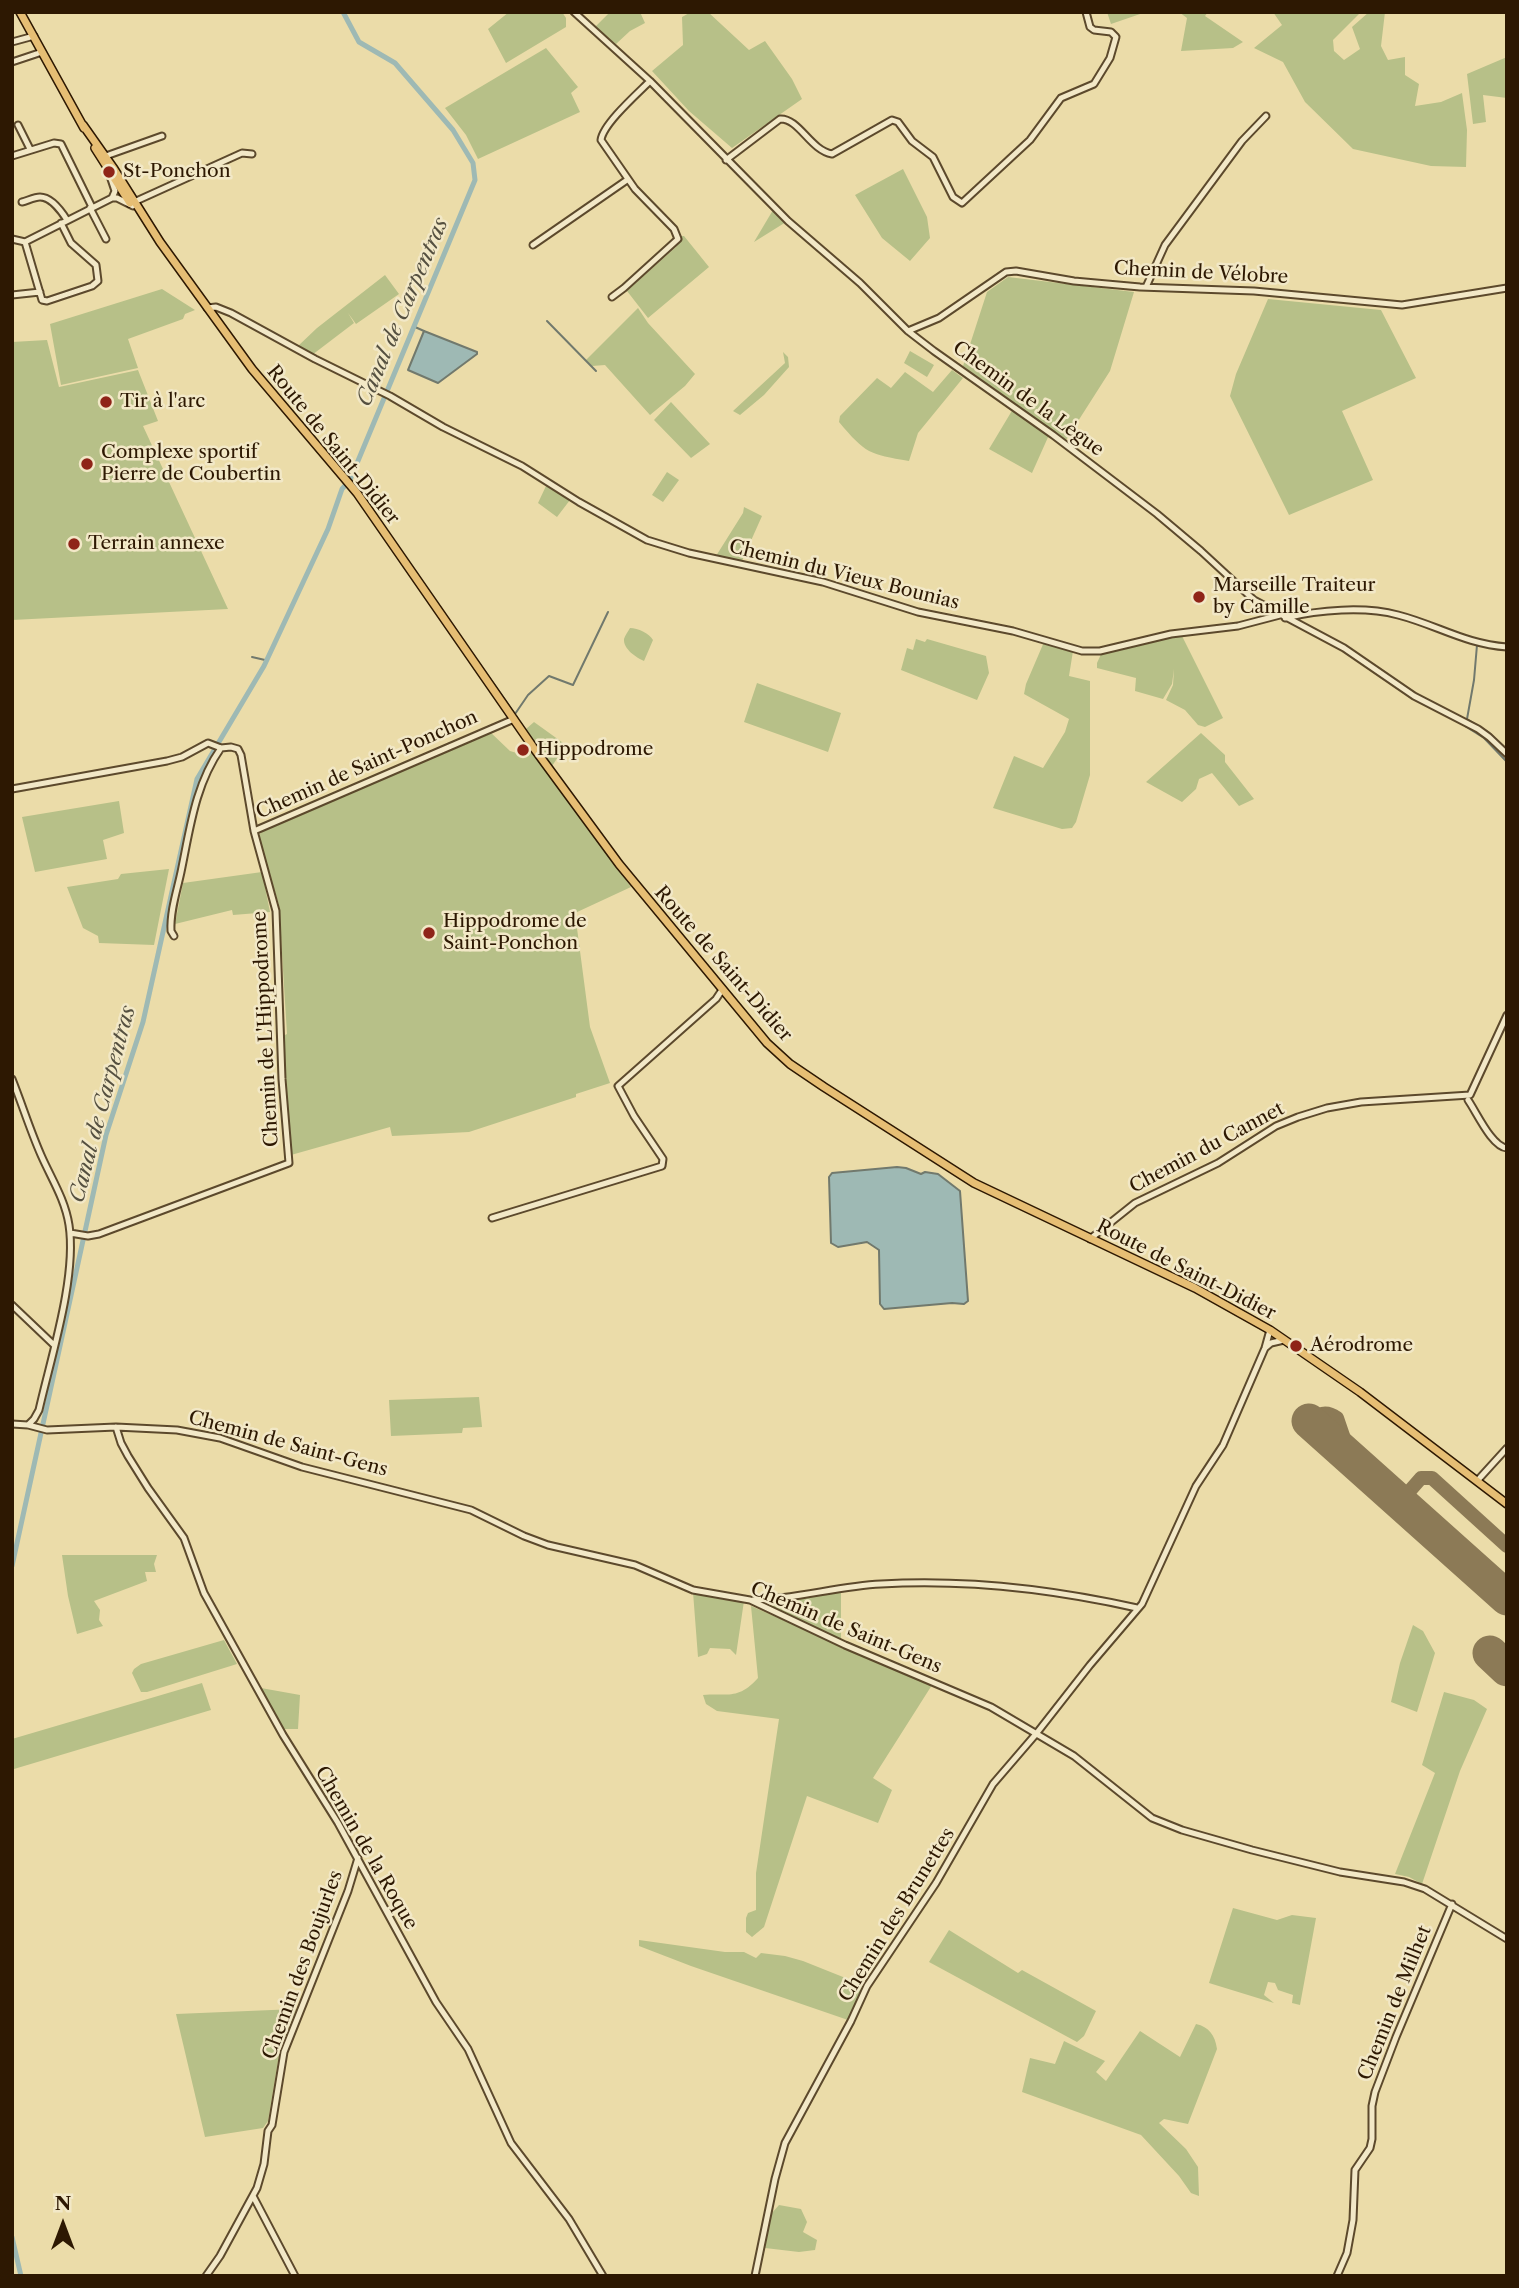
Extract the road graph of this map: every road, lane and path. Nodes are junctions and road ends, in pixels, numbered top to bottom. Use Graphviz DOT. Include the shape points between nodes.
graph roads {
  1 [pos="20,12"];
  2 [pos="574,12"];
  3 [pos="1086,12"];
  4 [pos="34,36"];
  5 [pos="12,42"];
  6 [pos="42,52"];
  7 [pos="12,62"];
  8 [pos="650,81"];
  9 [pos="1266,116"];
  10 [pos="18,125"];
  11 [pos="162,135"];
  12 [pos="30,149"];
  13 [pos="252,154"];
  14 [pos="12,156"];
  15 [pos="103,157"];
  16 [pos="726,160"];
  17 [pos="120,178"];
  18 [pos="627,180"];
  19 [pos="116,196"];
  20 [pos="22,202"];
  21 [pos="133,202"];
  22 [pos="91,207"];
  23 [pos="64,222"];
  24 [pos="12,239"];
  25 [pos="106,239"];
  26 [pos="25,242"];
  27 [pos="533,245"];
  28 [pos="1146,287"];
  29 [pos="1507,288"];
  30 [pos="40,292"];
  31 [pos="12,295"];
  32 [pos="612,297"];
  33 [pos="207,308"];
  34 [pos="908,331"];
  35 [pos="1283,617"];
  36 [pos="1507,647"];
  37 [pos="514,719"];
  38 [pos="220,748"];
  39 [pos="1507,754"];
  40 [pos="12,789"];
  41 [pos="254,831"];
  42 [pos="174,936"];
  43 [pos="722,990"];
  44 [pos="1507,1015"];
  45 [pos="12,1079"];
  46 [pos="1468,1100"];
  47 [pos="1507,1148"];
  48 [pos="492,1218"];
  49 [pos="70,1233"];
  50 [pos="1090,1239"];
  51 [pos="12,1305"];
  52 [pos="1272,1331"];
  53 [pos="1287,1340"];
  54 [pos="54,1345"];
  55 [pos="1267,1346"];
  56 [pos="12,1424"];
  57 [pos="28,1425"];
  58 [pos="116,1427"];
  59 [pos="1507,1448"];
  60 [pos="1476,1481"];
  61 [pos="1507,1504"];
  62 [pos="750,1600"];
  63 [pos="1137,1608"];
  64 [pos="1037,1734"];
  65 [pos="358,1858"];
  66 [pos="1452,1904"];
  67 [pos="1507,1939"];
  68 [pos="253,2196"];
  69 [pos="206,2276"];
  70 [pos="295,2276"];
  71 [pos="603,2276"];
  72 [pos="755,2276"];
  73 [pos="1337,2276"];
  1 -- 4 [label="main road"];
  2 -- 8 [label="street, Chemin de la Lègue"];
  3 -- 16 [label="street" via="1090,27 1116,37 1098,78 1088,88 1061,98 1024,146 962,203 953,197 933,157 892,120 832,154 816,147 789,120 780,119"];
  4 -- 5 [label="street"];
  4 -- 6 [label="main road"];
  6 -- 7 [label="street"];
  6 -- 15 [label="main road"];
  8 -- 16 [label="street, Chemin de la Lègue"];
  8 -- 18 [label="street" via="601,135"];
  9 -- 28 [label="street" via="1165,245"];
  10 -- 12 [label="street"];
  11 -- 15 [label="street"];
  12 -- 14 [label="street"];
  12 -- 22 [label="street" via="62,145"];
  13 -- 21 [label="street" via="242,153"];
  15 -- 17 [label="main road"];
  15 -- 19 [label="main road"];
  16 -- 34 [label="street, Chemin de la Lègue"];
  17 -- 19 [label="street"];
  17 -- 21 [label="main road"];
  18 -- 27 [label="street"];
  18 -- 32 [label="street" via="674,229 678,239"];
  19 -- 21 [label="main road"];
  19 -- 22 [label="street"];
  20 -- 23 [label="street" via="44,198 61,210"];
  21 -- 33 [label="main road, Route de Saint-Didier"];
  22 -- 23 [label="street"];
  22 -- 25 [label="street"];
  23 -- 26 [label="street"];
  23 -- 30 [label="street" via="71,243 96,265 98,281 47,301"];
  24 -- 26 [label="street"];
  26 -- 30 [label="street"];
  28 -- 29 [label="street, Chemin de Vélobre" via="1254,291 1402,305"];
  28 -- 34 [label="street, Chemin de Vélobre" via="1006,272 939,318"];
  30 -- 31 [label="street"];
  33 -- 35 [label="street, Chemin du Vieux Bounias" via="231,313 390,396 647,540 689,553 831,584 918,612 1091,651"];
  33 -- 37 [label="main road, Route de Saint-Didier" via="265,386 350,484"];
  34 -- 35 [label="street, Chemin de la Lègue" via="1157,514 1254,600"];
  35 -- 36 [label="street, Chemin du Vieux Bounias" via="1387,613 1466,640"];
  35 -- 39 [label="street, Chemin de la Lègue" via="1478,729"];
  37 -- 41 [label="street, Chemin de Saint-Ponchon"];
  37 -- 43 [label="main road, Route de Saint-Didier" via="619,864"];
  38 -- 40 [label="street, Chemin de Saint-Ponchon" via="208,743 167,761"];
  38 -- 41 [label="street, Chemin de Saint-Ponchon" via="239,751"];
  38 -- 42 [label="street" via="198,791 173,908"];
  41 -- 49 [label="street, Chemin de L'Hippodrome" via="276,911 289,1163 99,1234"];
  43 -- 48 [label="street" via="618,1086 663,1159 662,1166"];
  43 -- 50 [label="main road, Route de Saint-Didier" via="779,1055 824,1087 974,1183"];
  44 -- 50 [label="street, Chemin du Cannet" via="1470,1095 1361,1102 1298,1117 1135,1203"];
  45 -- 49 [label="street" via="64,1202"];
  46 -- 47 [label="street" via="1499,1147"];
  49 -- 54 [label="street" via="68,1279"];
  50 -- 52 [label="main road, Route de Saint-Didier"];
  51 -- 54 [label="street"];
  52 -- 53 [label="main road, Route de Saint-Didier"];
  52 -- 55 [label="street, Chemin des Brunettes"];
  53 -- 55 [label="street"];
  53 -- 60 [label="main road, Route de Saint-Didier"];
  54 -- 57 [label="street" via="39,1410"];
  55 -- 63 [label="street, Chemin des Brunettes" via="1223,1445 1196,1486"];
  56 -- 57 [label="street, Chemin de Saint-Gens"];
  57 -- 58 [label="street, Chemin de Saint-Gens" via="41,1430"];
  58 -- 62 [label="street, Chemin de Saint-Gens" via="220,1438 302,1467 471,1510 548,1545 635,1565 693,1590"];
  58 -- 65 [label="street, Chemin de la Roque" via="134,1466 184,1538 204,1593 283,1735"];
  59 -- 60 [label="street"];
  60 -- 61 [label="main road, Route de Saint-Didier"];
  62 -- 63 [label="street" via="880,1584 974,1583 1054,1591"];
  62 -- 64 [label="street, Chemin de Saint-Gens" via="991,1707"];
  63 -- 64 [label="street, Chemin des Brunettes"];
  64 -- 66 [label="street, Chemin de Saint-Gens" via="1074,1756 1152,1818 1197,1835 1340,1872 1404,1882"];
  64 -- 72 [label="street, Chemin des Brunettes" via="993,1784 936,1883 867,1986 786,2143"];
  65 -- 68 [label="street, Chemin des Boujurles" via="285,2052 264,2164"];
  65 -- 71 [label="street, Chemin de la Roque" via="436,2002 468,2049 511,2143 569,2219"];
  66 -- 67 [label="street, Chemin de Saint-Gens"];
  66 -- 73 [label="street, Chemin de Milhet" via="1376,2092 1372,2139 1354,2170 1353,2220"];
  68 -- 69 [label="street, Chemin des Boujurles"];
  68 -- 70 [label="street"];
}
